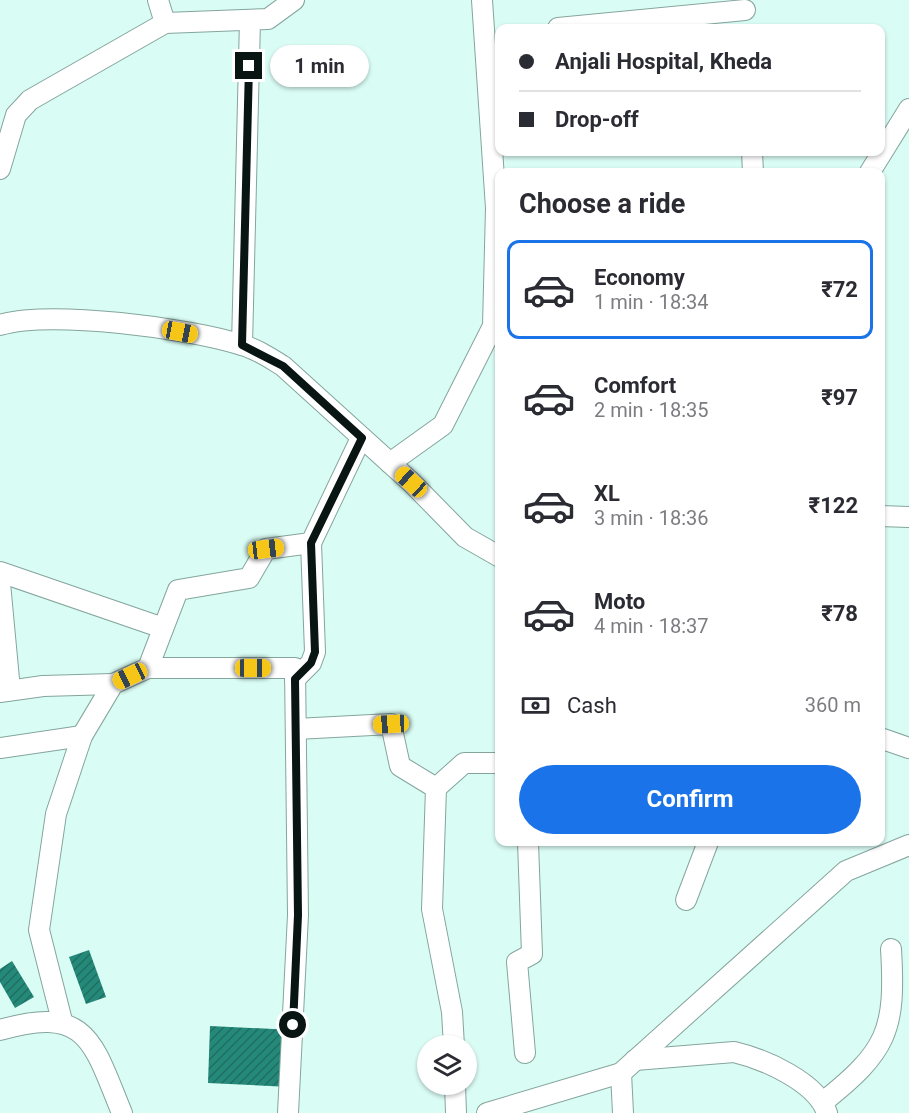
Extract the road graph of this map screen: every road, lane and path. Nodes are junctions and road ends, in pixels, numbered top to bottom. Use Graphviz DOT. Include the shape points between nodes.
graph roads {
  1 [pos="158,0"];
  2 [pos="294,0"];
  3 [pos="482,0"];
  4 [pos="745,13"];
  5 [pos="250,20"];
  6 [pos="165,22"];
  7 [pos="608,24"];
  8 [pos="492,35"];
  9 [pos="909,109"];
  10 [pos="885,148"];
  11 [pos="495,168"];
  12 [pos="0,169"];
  13 [pos="495,298"];
  14 [pos="0,325"];
  15 [pos="242,345"];
  16 [pos="362,438"];
  17 [pos="390,463"];
  18 [pos="885,516"];
  19 [pos="909,516"];
  20 [pos="311,543"];
  21 [pos="495,553"];
  22 [pos="0,572"];
  23 [pos="0,583"];
  24 [pos="163,628"];
  25 [pos="147,668"];
  26 [pos="295,679"];
  27 [pos="113,684"];
  28 [pos="5,691"];
  29 [pos="296,729"];
  30 [pos="82,736"];
  31 [pos="885,740"];
  32 [pos="0,748"];
  33 [pos="909,748"];
  34 [pos="495,763"];
  35 [pos="436,788"];
  36 [pos="909,845"];
  37 [pos="528,846"];
  38 [pos="706,846"];
  39 [pos="686,900"];
  40 [pos="891,949"];
  41 [pos="62,1021"];
  42 [pos="0,1030"];
  43 [pos="453,1035"];
  44 [pos="525,1053"];
  45 [pos="628,1066"];
  46 [pos="455,1095"];
  47 [pos="825,1108"];
  48 [pos="122,1113"];
  49 [pos="288,1113"];
  50 [pos="456,1113"];
  51 [pos="487,1113"];
  52 [pos="623,1113"];
  1 -- 6 [label="street"];
  2 -- 5 [label="street" via="268,19"];
  3 -- 8 [label="street"];
  4 -- 7 [label="street"];
  5 -- 6 [label="street"];
  5 -- 15 [label="street"];
  6 -- 12 [label="street" via="30,100 16,116"];
  8 -- 11 [label="street"];
  9 -- 10 [label="street"];
  13 -- 17 [label="street" via="493,327 443,424"];
  14 -- 15 [label="street" via="33,319 159,328"];
  15 -- 16 [label="street" via="283,366"];
  16 -- 17 [label="street"];
  16 -- 20 [label="street"];
  17 -- 21 [label="street" via="465,537"];
  18 -- 19 [label="street"];
  20 -- 24 [label="street" via="266,549 249,578 178,590"];
  20 -- 26 [label="street" via="315,652 311,663"];
  22 -- 24 [label="street"];
  23 -- 28 [label="street"];
  24 -- 25 [label="street"];
  25 -- 26 [label="street" via="295,668"];
  25 -- 27 [label="street"];
  26 -- 29 [label="street"];
  27 -- 28 [label="street"];
  27 -- 30 [label="street"];
  29 -- 35 [label="street" via="391,724 400,766"];
  29 -- 49 [label="street" via="298,915"];
  30 -- 32 [label="street"];
  30 -- 41 [label="street" via="56,814 39,930"];
  31 -- 33 [label="street"];
  34 -- 35 [label="street" via="464,763"];
  35 -- 43 [label="street" via="432,909"];
  36 -- 45 [label="street" via="846,871"];
  37 -- 44 [label="street" via="532,954 517,962"];
  38 -- 39 [label="street"];
  40 -- 47 [label="street" via="893,1010 874,1056"];
  41 -- 42 [label="street"];
  41 -- 48 [label="street" via="81,1032 97,1053"];
  45 -- 47 [label="street" via="734,1052 759,1059 808,1086"];
  45 -- 51 [label="street"];
  45 -- 52 [label="street"];
  46 -- 50 [label="street"];
}
